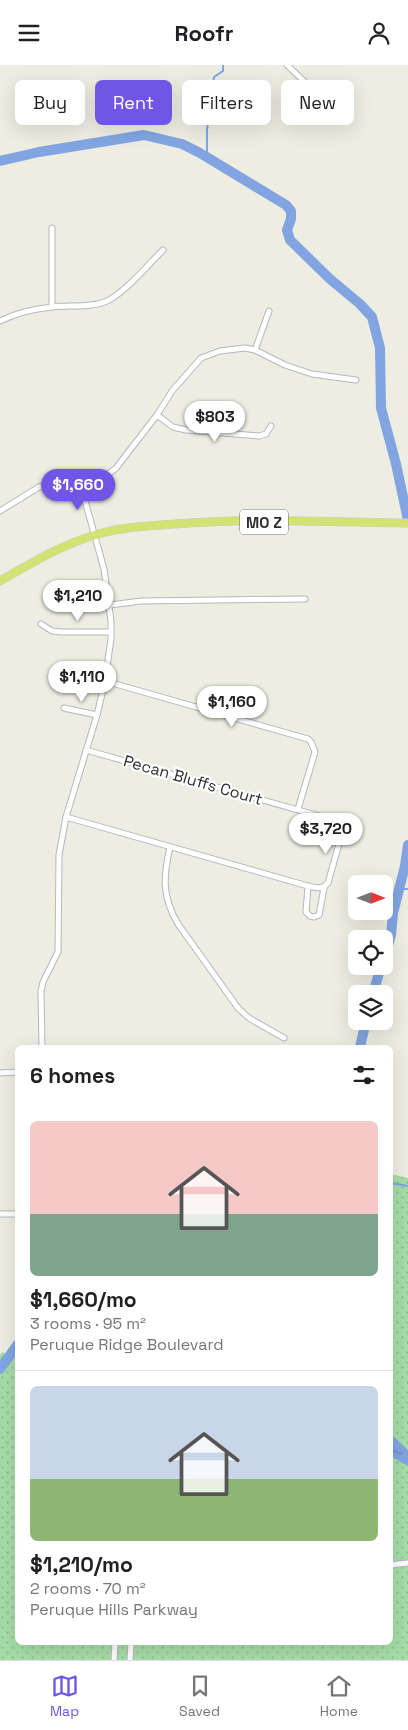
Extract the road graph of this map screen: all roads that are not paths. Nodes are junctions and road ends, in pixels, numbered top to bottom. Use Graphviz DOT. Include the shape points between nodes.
graph roads {
  1 [pos="287,65"];
  2 [pos="303,80"];
  3 [pos="52,228"];
  4 [pos="163,251"];
  5 [pos="52,307"];
  6 [pos="269,311"];
  7 [pos="0,321"];
  8 [pos="255,350"];
  9 [pos="356,380"];
  10 [pos="156,415"];
  11 [pos="272,426"];
  12 [pos="80,483"];
  13 [pos="0,511"];
  14 [pos="408,523"];
  15 [pos="94,535"];
  16 [pos="0,581"];
  17 [pos="305,599"];
  18 [pos="110,605"];
  19 [pos="41,624"];
  20 [pos="111,632"];
  21 [pos="105,681"];
  22 [pos="64,708"];
  23 [pos="96,715"];
  24 [pos="86,750"];
  25 [pos="298,809"];
  26 [pos="66,817"];
  27 [pos="170,847"];
  28 [pos="308,886"];
  29 [pos="324,888"];
  30 [pos="284,1038"];
  31 [pos="42,1045"];
  32 [pos="15,1072"];
  33 [pos="0,1073"];
  34 [pos="0,1214"];
  35 [pos="15,1214"];
  36 [pos="408,1563"];
  37 [pos="393,1565"];
  38 [pos="115,1645"];
  39 [pos="131,1645"];
  40 [pos="114,1660"];
  41 [pos="130,1660"];
  1 -- 2 [label="street"];
  3 -- 5 [label="street"];
  4 -- 5 [label="street" via="108,301"];
  5 -- 7 [label="street"];
  6 -- 8 [label="street"];
  8 -- 9 [label="street" via="312,374"];
  8 -- 10 [label="street" via="220,351 201,358"];
  10 -- 11 [label="street" via="174,427 195,431 259,436 266,434"];
  10 -- 12 [label="street" via="116,468 98,481"];
  12 -- 13 [label="street" via="65,481 40,487"];
  12 -- 15 [label="street"];
  14 -- 15 [label="main road, MO Z" via="240,521 137,527"];
  15 -- 16 [label="main road, MO Z" via="66,545"];
  15 -- 18 [label="street"];
  17 -- 18 [label="street" via="141,601"];
  18 -- 20 [label="street"];
  19 -- 20 [label="street" via="52,631"];
  20 -- 21 [label="street"];
  21 -- 23 [label="street"];
  21 -- 25 [label="street" via="308,739 315,752"];
  22 -- 23 [label="street"];
  23 -- 24 [label="street"];
  24 -- 25 [label="street, Pecan Bluffs Court"];
  24 -- 26 [label="street"];
  25 -- 29 [label="street, Pecan Bluffs Court" via="337,821 342,827"];
  26 -- 27 [label="street"];
  26 -- 31 [label="street" via="59,855 58,952 41,991"];
  27 -- 28 [label="street"];
  27 -- 30 [label="street" via="165,868 169,909 238,1008"];
  28 -- 29 [label="street"];
  28 -- 29 [label="street" via="306,912 314,917 321,910"];
  32 -- 33 [label="street"];
  34 -- 35 [label="street"];
  36 -- 37 [label="street"];
  38 -- 40 [label="street"];
  39 -- 41 [label="street"];
}
